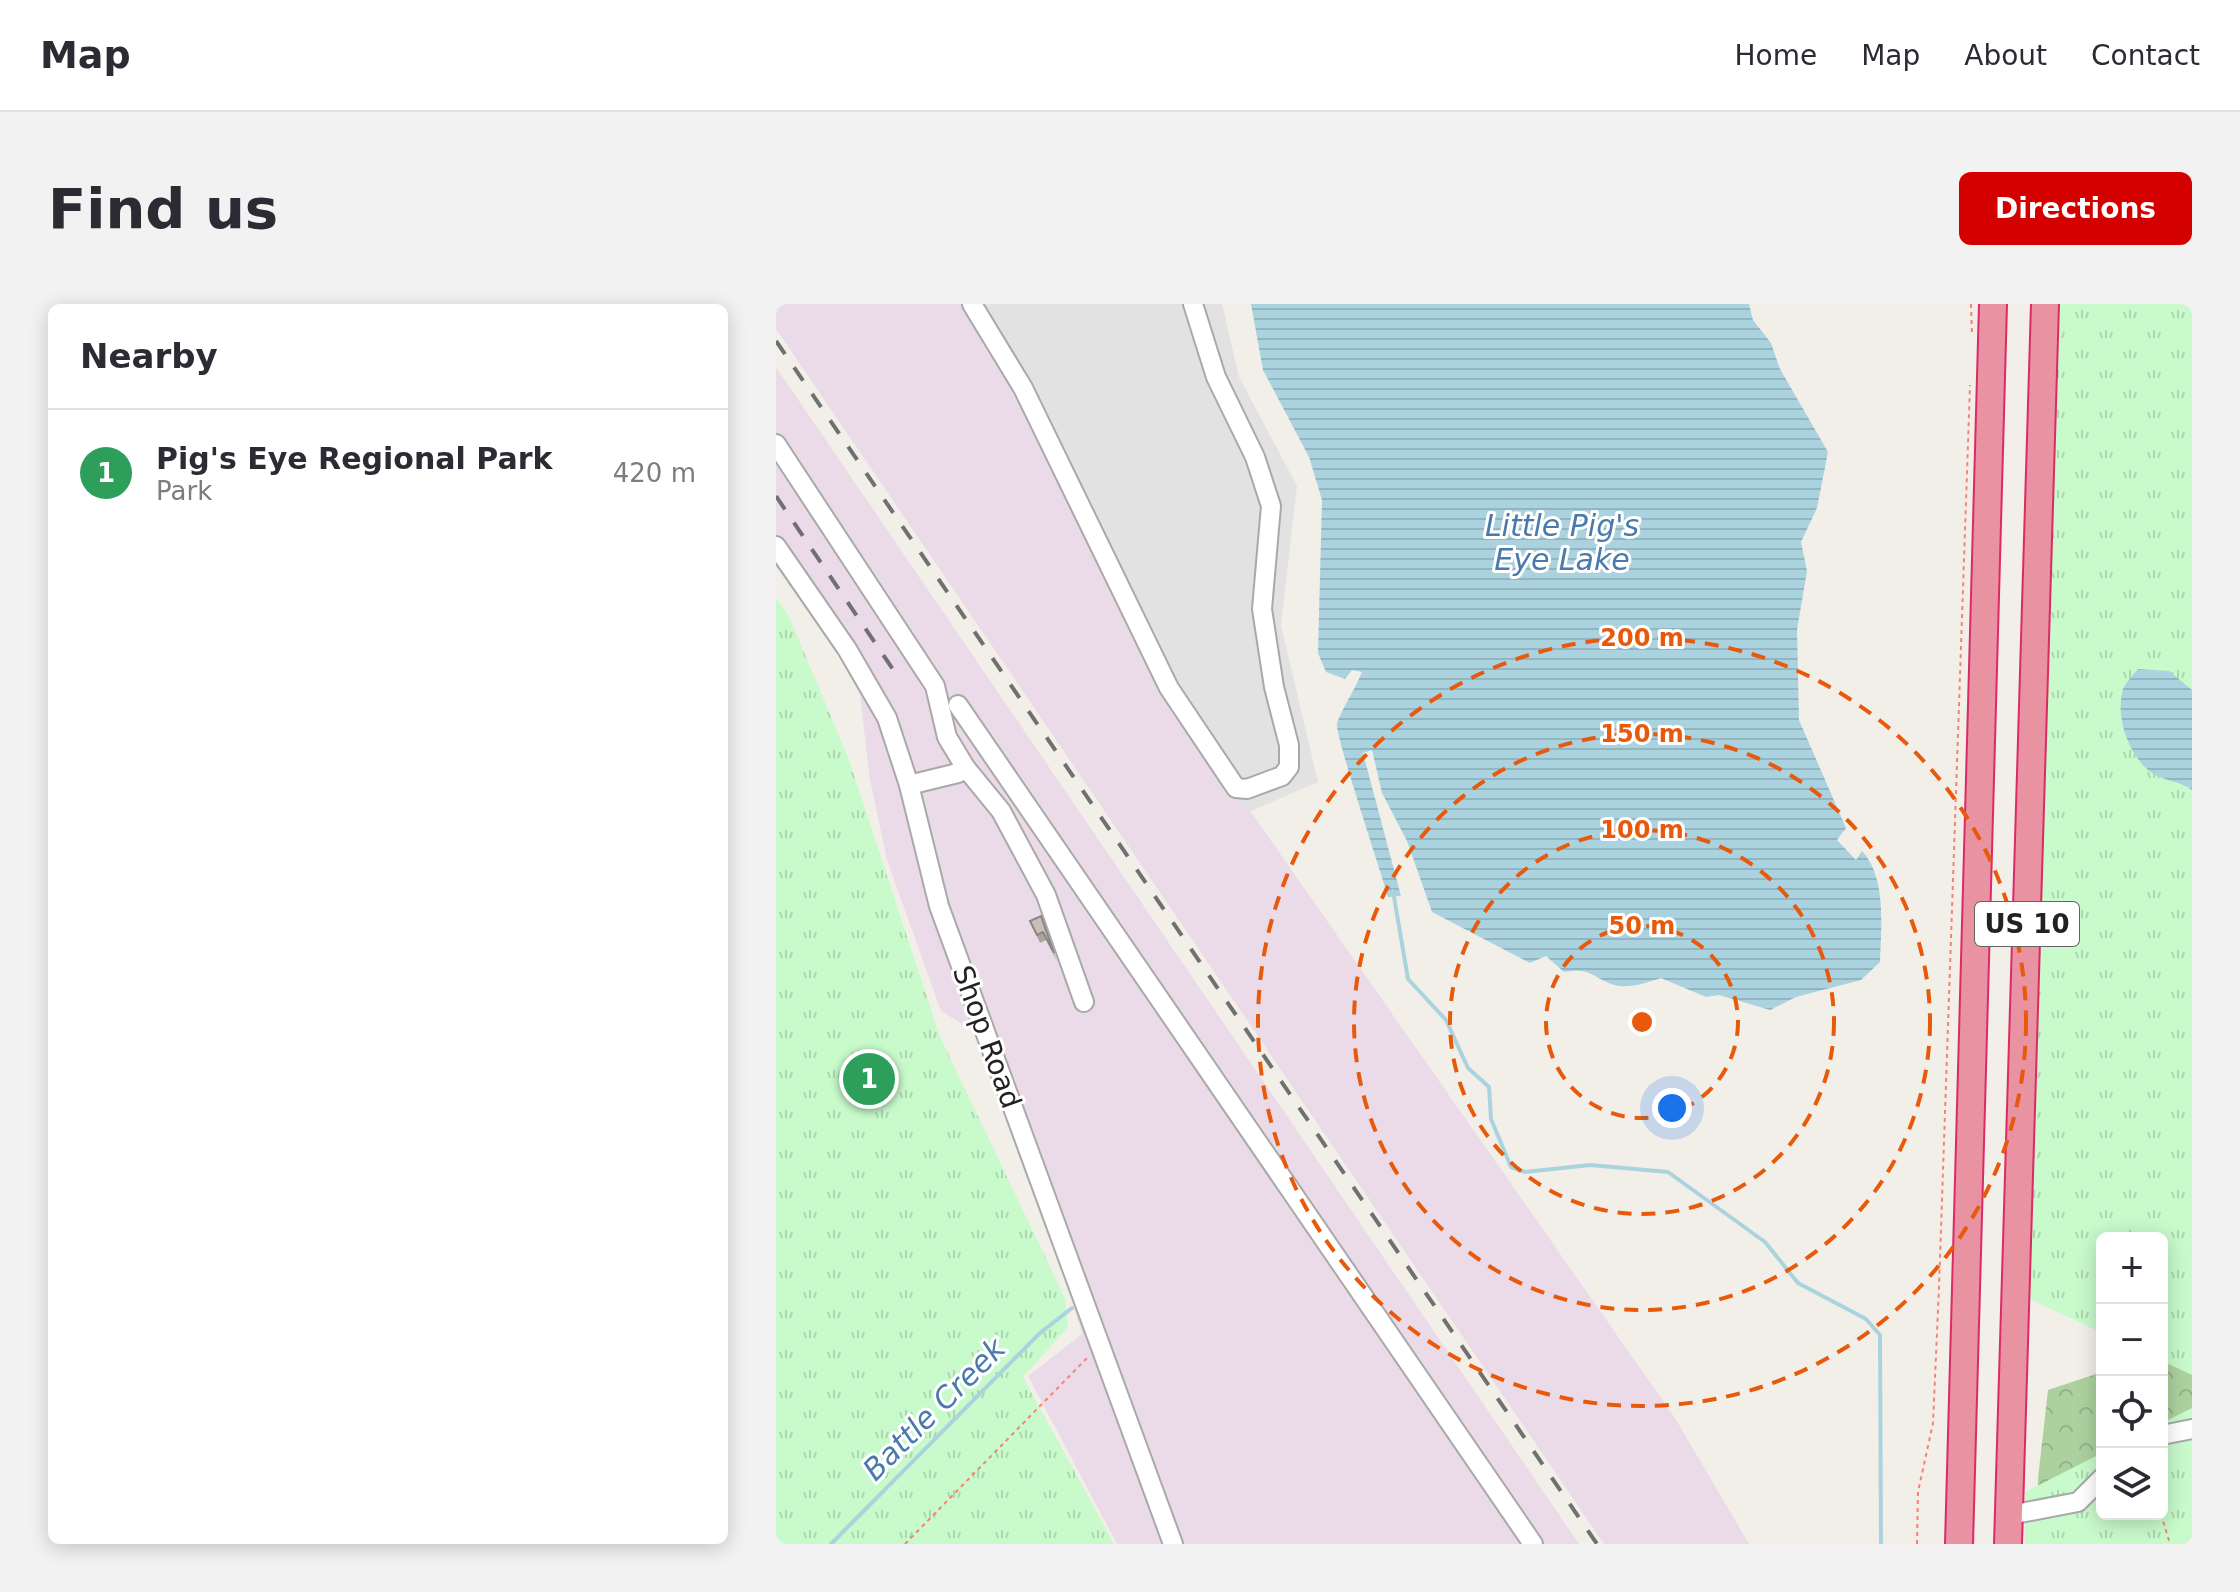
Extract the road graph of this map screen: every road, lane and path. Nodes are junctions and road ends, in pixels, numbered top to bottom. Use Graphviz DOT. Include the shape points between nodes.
graph roads {
  1 [pos="972,304"];
  2 [pos="1193,304"];
  3 [pos="1971,304"];
  4 [pos="1993,304"];
  5 [pos="2045,304"];
  6 [pos="1972,343"];
  7 [pos="1970,385"];
  8 [pos="776,444"];
  9 [pos="776,546"];
  10 [pos="958,705"];
  11 [pos="965,767"];
  12 [pos="909,785"];
  13 [pos="1084,1002"];
  14 [pos="1098,1346"];
  15 [pos="2192,1429"];
  16 [pos="2168,1434"];
  17 [pos="2096,1484"];
  18 [pos="2010,1515"];
  19 [pos="2163,1520"];
  20 [pos="905,1544"];
  21 [pos="1173,1544"];
  22 [pos="1533,1544"];
  23 [pos="1917,1544"];
  24 [pos="1959,1544"];
  25 [pos="2008,1544"];
  26 [pos="2170,1544"];
  1 -- 2 [label="street" via="1023,388 1169,688 1236,788 1247,789 1282,776 1290,760 1262,609 1271,506 1255,457 1216,377"];
  3 -- 6 [label="path"];
  4 -- 24 [label="highway, US 10"];
  5 -- 18 [label="highway, US 10"];
  7 -- 23 [label="path" via="1933,1423 1918,1492"];
  8 -- 11 [label="street" via="935,686 941,726"];
  9 -- 12 [label="street, Shop Road" via="869,683"];
  10 -- 22 [label="street"];
  11 -- 12 [label="street"];
  11 -- 13 [label="street" via="1001,811 1031,862 1062,932"];
  12 -- 14 [label="street, Shop Road" via="939,906"];
  14 -- 20 [label="path"];
  14 -- 21 [label="street, Shop Road"];
  15 -- 16 [label="street"];
  17 -- 18 [label="street" via="2078,1502"];
  18 -- 25 [label="highway, US 10"];
  19 -- 26 [label="path"];
}
